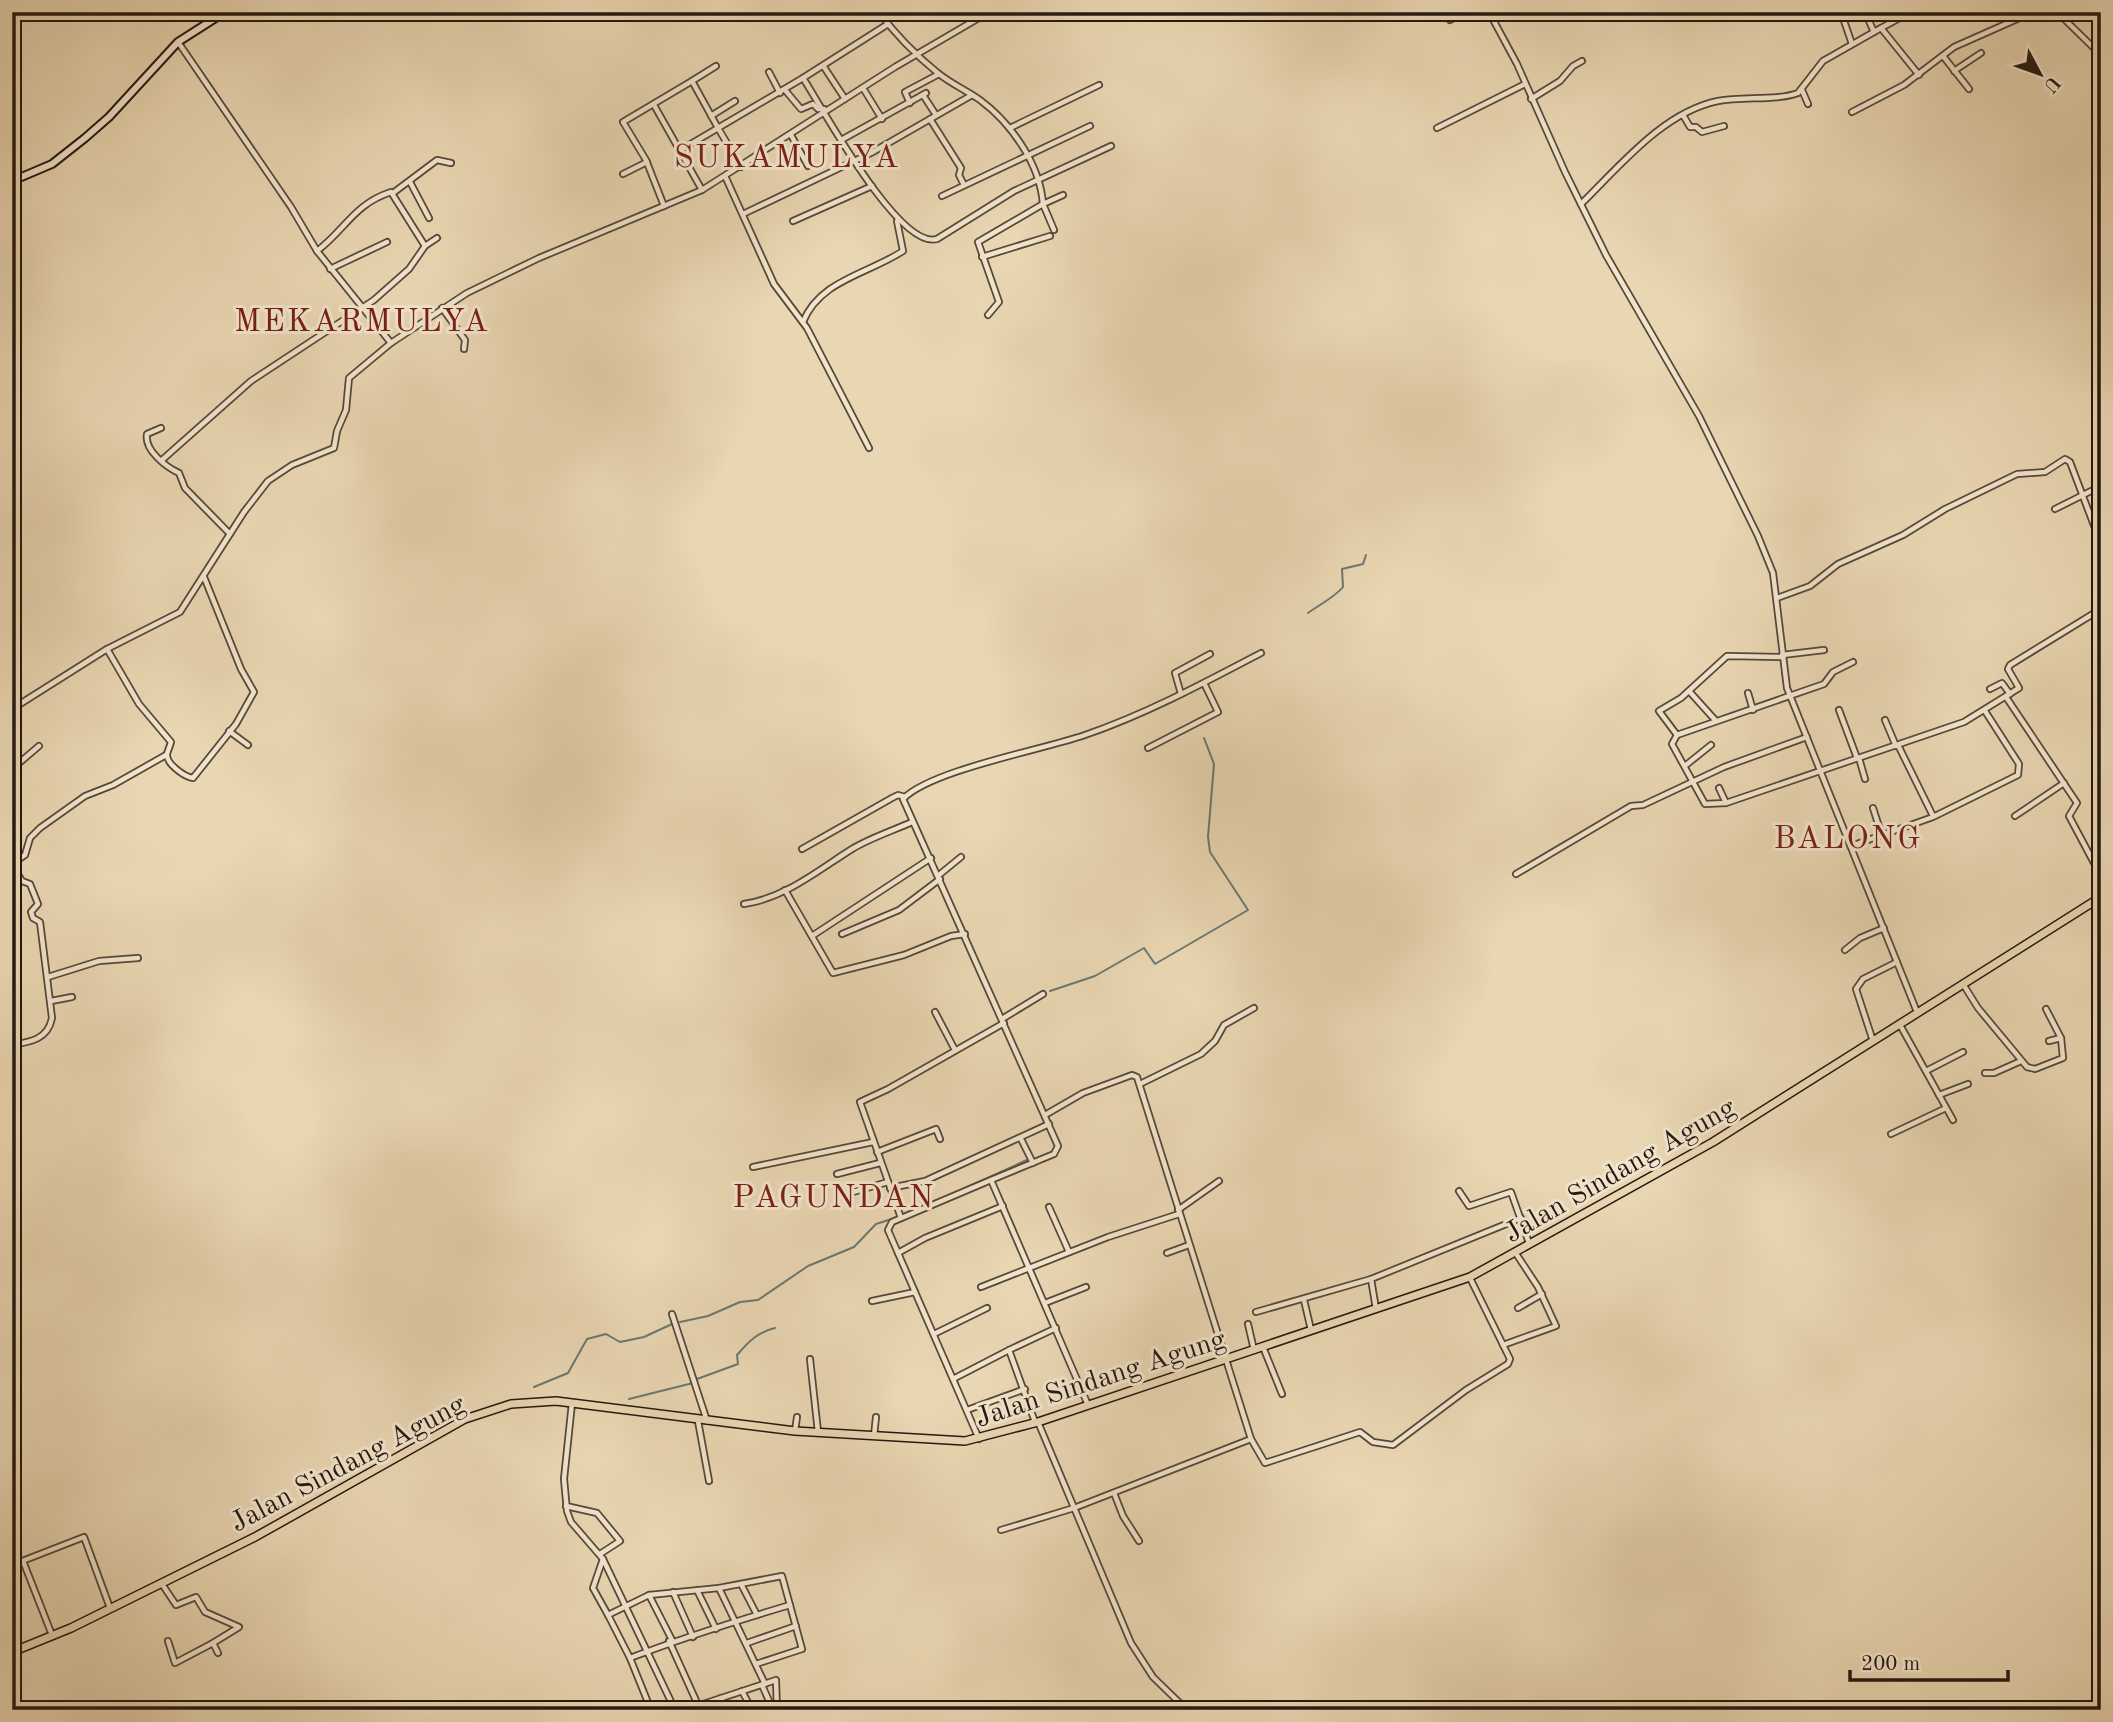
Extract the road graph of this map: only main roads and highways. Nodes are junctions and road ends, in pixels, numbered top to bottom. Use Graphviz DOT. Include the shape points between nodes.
graph roads {
  1 [pos="225,12"];
  2 [pos="12,181"];
  3 [pos="2101,897"];
  4 [pos="12,1652"];
  1 -- 2 [label="main road" via="178,42 85,138 52,164"];
  3 -- 4 [label="main road, Jalan Sindang Agung" via="1713,1142 1470,1277 979,1439 795,1432 572,1403 525,1402 464,1419 308,1509 110,1609"];
}
